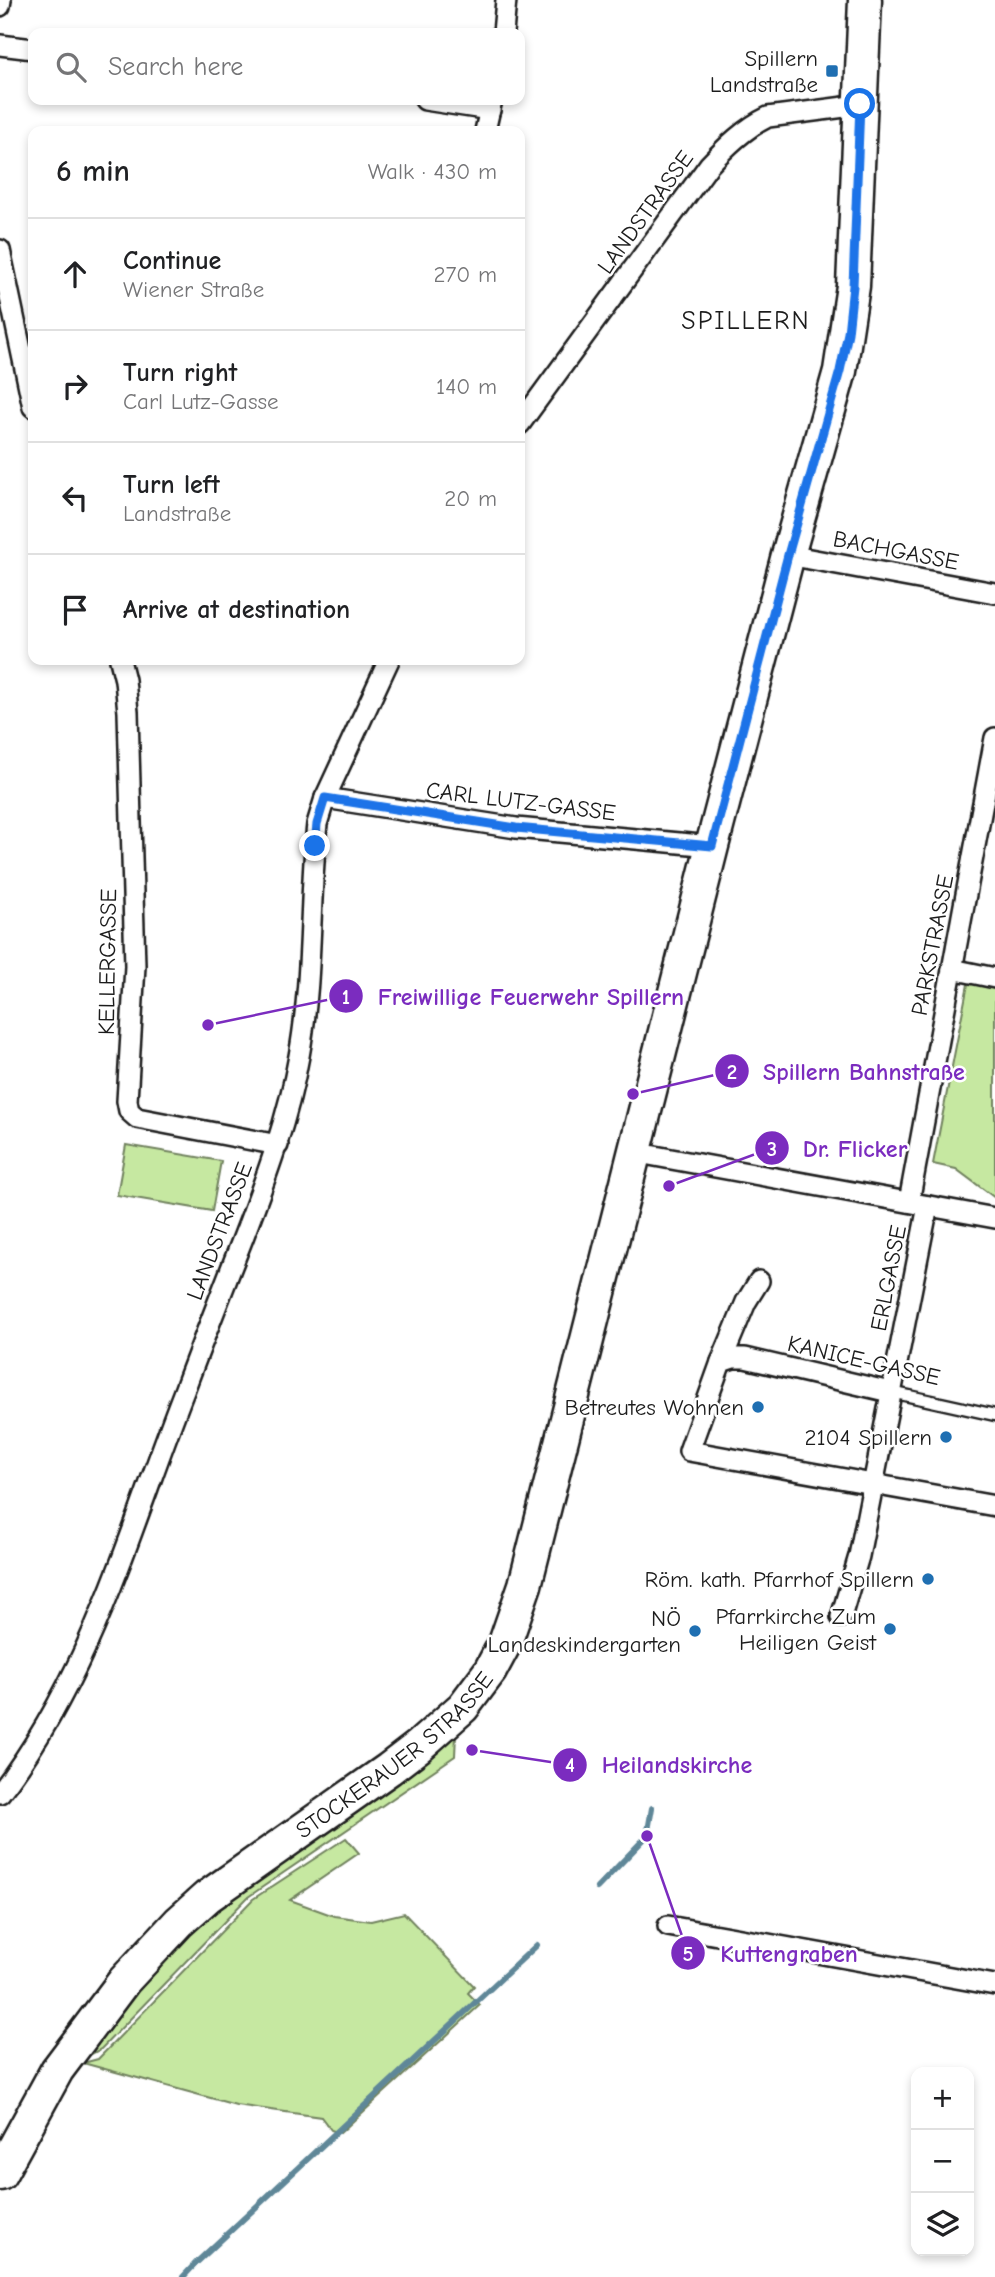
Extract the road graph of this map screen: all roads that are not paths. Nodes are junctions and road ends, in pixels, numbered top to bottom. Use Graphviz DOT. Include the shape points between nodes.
graph roads {
  1 [pos="1,0"];
  2 [pos="506,0"];
  3 [pos="865,0"];
  4 [pos="0,6"];
  5 [pos="503,28"];
  6 [pos="0,45"];
  7 [pos="28,48"];
  8 [pos="860,104"];
  9 [pos="491,105"];
  10 [pos="486,126"];
  11 [pos="0,250"];
  12 [pos="18,343"];
  13 [pos="28,386"];
  14 [pos="525,413"];
  15 [pos="788,555"];
  16 [pos="995,593"];
  17 [pos="121,665"];
  18 [pos="387,665"];
  19 [pos="995,737"];
  20 [pos="325,798"];
  21 [pos="712,846"];
  22 [pos="952,969"];
  23 [pos="995,978"];
  24 [pos="278,1145"];
  25 [pos="633,1152"];
  26 [pos="918,1204"];
  27 [pos="995,1218"];
  28 [pos="759,1281"];
  29 [pos="721,1362"];
  30 [pos="890,1392"];
  31 [pos="995,1415"];
  32 [pos="873,1485"];
  33 [pos="995,1506"];
  34 [pos="841,1617"];
  35 [pos="0,1793"];
  36 [pos="668,1926"];
  37 [pos="995,1984"];
  38 [pos="0,2174"];
  1 -- 4 [label="street"];
  2 -- 5 [label="street"];
  3 -- 8 [label="main road, STOCKERAUER STRASSE"];
  6 -- 7 [label="street"];
  8 -- 14 [label="street, LANDSTRASSE" via="768,117 721,152"];
  8 -- 15 [label="main road, STOCKERAUER STRASSE" via="848,333"];
  9 -- 10 [label="street"];
  11 -- 12 [label="street"];
  12 -- 13 [label="street"];
  15 -- 16 [label="street, BACHGASSE"];
  15 -- 21 [label="main road, STOCKERAUER STRASSE"];
  17 -- 24 [label="street, KELLERGASSE" via="128,712 135,966 129,1111 137,1118"];
  18 -- 20 [label="street, LANDSTRASSE"];
  19 -- 22 [label="street, PARKSTRASSE"];
  20 -- 21 [label="street, CARL LUTZ-GASSE" via="516,828"];
  20 -- 24 [label="street, LANDSTRASSE" via="317,824 304,1028"];
  21 -- 25 [label="main road, STOCKERAUER STRASSE"];
  22 -- 23 [label="street"];
  22 -- 26 [label="street, PARKSTRASSE"];
  24 -- 35 [label="street, LANDSTRASSE" via="101,1614 45,1726"];
  25 -- 26 [label="street"];
  25 -- 38 [label="main road, STOCKERAUER STRASSE" via="524,1585 505,1643 490,1671 463,1707 419,1746 207,1898 156,1946 57,2070"];
  26 -- 27 [label="street"];
  26 -- 30 [label="street, ERLGASSE"];
  28 -- 29 [label="street"];
  29 -- 30 [label="street, KANICE-GASSE" via="745,1358"];
  29 -- 32 [label="street" via="689,1451"];
  30 -- 31 [label="lane, KANICE-GASSE"];
  30 -- 32 [label="street, ERLGASSE"];
  32 -- 33 [label="street"];
  32 -- 34 [label="street, ERLGASSE"];
  36 -- 37 [label="street"];
}
